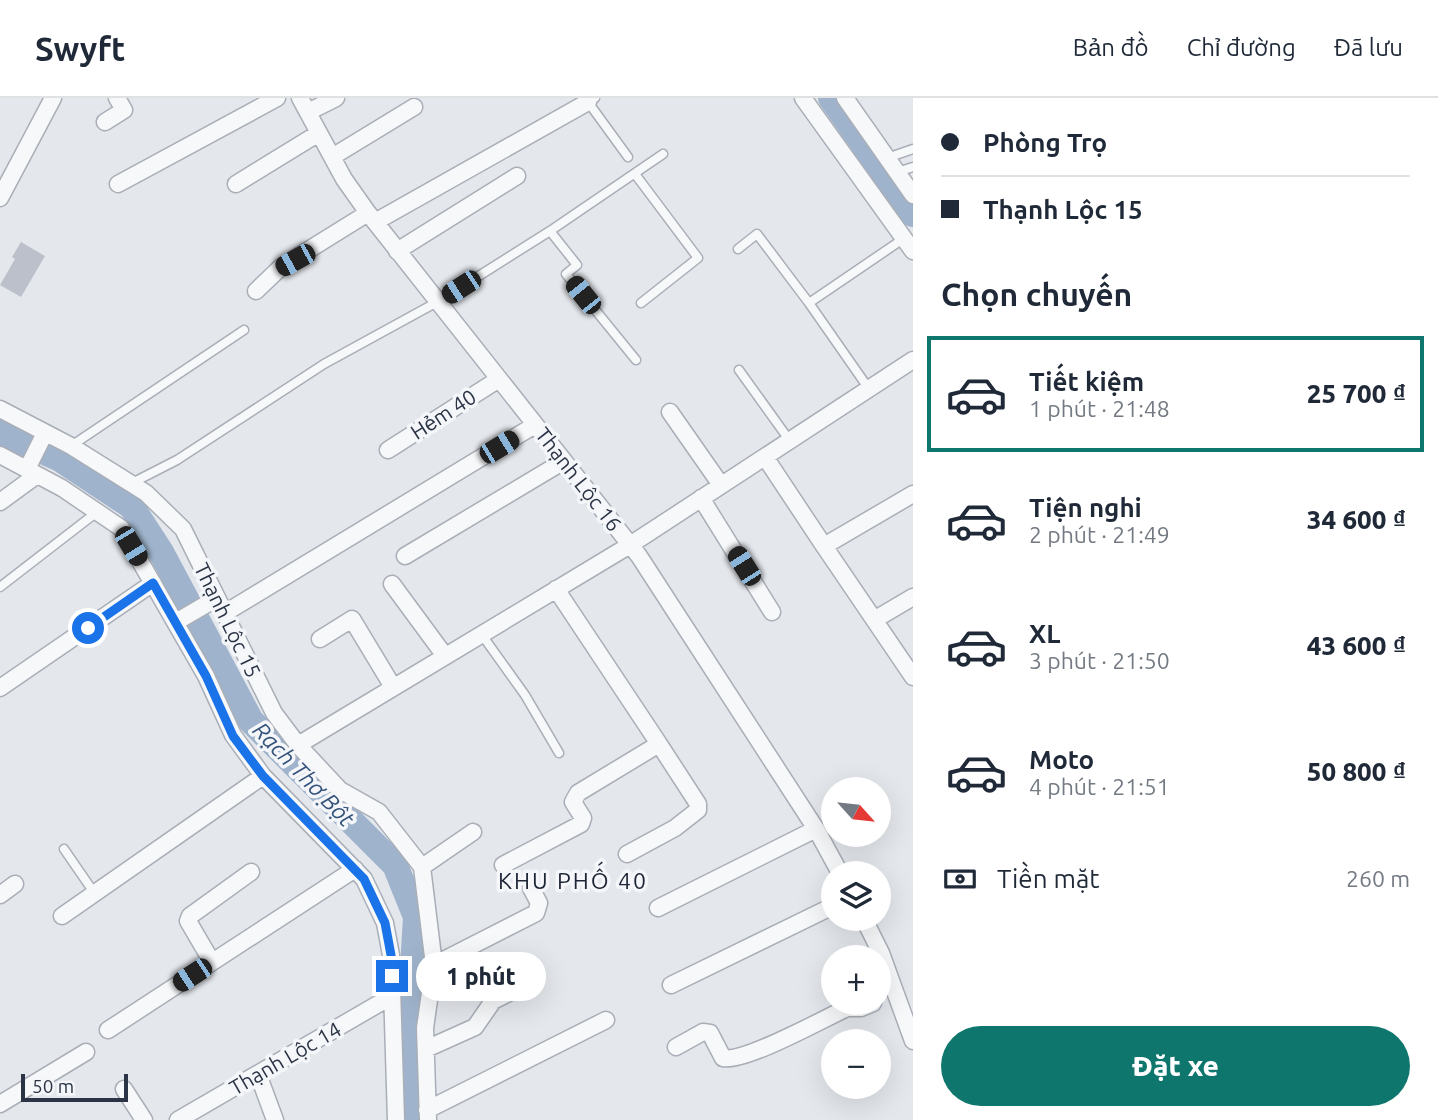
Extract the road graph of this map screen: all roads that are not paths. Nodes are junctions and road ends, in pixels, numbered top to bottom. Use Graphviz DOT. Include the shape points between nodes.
graph roads {
  1 [pos="53,98"];
  2 [pos="117,98"];
  3 [pos="277,98"];
  4 [pos="336,98"];
  5 [pos="803,98"];
  6 [pos="845,98"];
  7 [pos="592,100"];
  8 [pos="304,105"];
  9 [pos="414,107"];
  10 [pos="106,122"];
  11 [pos="319,133"];
  12 [pos="913,149"];
  13 [pos="663,153"];
  14 [pos="332,157"];
  15 [pos="628,158"];
  16 [pos="887,158"];
  17 [pos="905,170"];
  18 [pos="635,174"];
  19 [pos="517,176"];
  20 [pos="118,184"];
  21 [pos="236,184"];
  22 [pos="913,195"];
  23 [pos="0,198"];
  24 [pos="371,217"];
  25 [pos="550,231"];
  26 [pos="908,245"];
  27 [pos="738,248"];
  28 [pos="397,251"];
  29 [pos="256,291"];
  30 [pos="439,301"];
  31 [pos="642,303"];
  32 [pos="809,303"];
  33 [pos="244,330"];
  34 [pos="913,359"];
  35 [pos="636,360"];
  36 [pos="739,370"];
  37 [pos="499,379"];
  38 [pos="869,389"];
  39 [pos="0,409"];
  40 [pos="670,412"];
  41 [pos="536,425"];
  42 [pos="45,433"];
  43 [pos="790,441"];
  44 [pos="71,446"];
  45 [pos="388,450"];
  46 [pos="0,455"];
  47 [pos="765,457"];
  48 [pos="564,461"];
  49 [pos="32,472"];
  50 [pos="132,483"];
  51 [pos="721,485"];
  52 [pos="913,494"];
  53 [pos="701,498"];
  54 [pos="0,502"];
  55 [pos="97,512"];
  56 [pos="631,545"];
  57 [pos="824,546"];
  58 [pos="405,556"];
  59 [pos="153,583"];
  60 [pos="392,584"];
  61 [pos="0,587"];
  62 [pos="556,589"];
  63 [pos="913,597"];
  64 [pos="217,598"];
  65 [pos="772,611"];
  66 [pos="225,613"];
  67 [pos="874,620"];
  68 [pos="176,622"];
  69 [pos="482,635"];
  70 [pos="320,639"];
  71 [pos="445,656"];
  72 [pos="913,677"];
  73 [pos="393,687"];
  74 [pos="0,688"];
  75 [pos="659,744"];
  76 [pos="298,745"];
  77 [pos="559,753"];
  78 [pos="263,776"];
  79 [pos="816,829"];
  80 [pos="473,832"];
  81 [pos="64,849"];
  82 [pos="627,854"];
  83 [pos="833,861"];
  84 [pos="503,865"];
  85 [pos="422,867"];
  86 [pos="355,869"];
  87 [pos="251,872"];
  88 [pos="15,884"];
  89 [pos="531,888"];
  90 [pos="95,894"];
  91 [pos="0,895"];
  92 [pos="658,908"];
  93 [pos="821,912"];
  94 [pos="62,916"];
  95 [pos="870,931"];
  96 [pos="212,962"];
  97 [pos="434,965"];
  98 [pos="524,985"];
  99 [pos="671,985"];
  100 [pos="895,994"];
  101 [pos="392,996"];
  102 [pos="891,996"];
  103 [pos="832,1015"];
  104 [pos="606,1020"];
  105 [pos="108,1030"];
  106 [pos="911,1033"];
  107 [pos="676,1047"];
  108 [pos="426,1049"];
  109 [pos="86,1052"];
  110 [pos="258,1074"];
  111 [pos="124,1089"];
  112 [pos="0,1104"];
  113 [pos="427,1115"];
  114 [pos="144,1120"];
  115 [pos="178,1120"];
  116 [pos="275,1120"];
  117 [pos="396,1120"];
  1 -- 23 [label="street"];
  2 -- 10 [label="street" via="124,110"];
  3 -- 20 [label="street"];
  4 -- 8 [label="street"];
  5 -- 26 [label="street"];
  6 -- 16 [label="street"];
  7 -- 15 [label="lane"];
  7 -- 24 [label="street"];
  8 -- 11 [label="street, Thạnh Lộc 16"];
  9 -- 14 [label="street"];
  11 -- 14 [label="street, Thạnh Lộc 16"];
  11 -- 21 [label="street"];
  12 -- 16 [label="lane"];
  13 -- 18 [label="lane"];
  14 -- 24 [label="street, Thạnh Lộc 16"];
  16 -- 17 [label="street"];
  17 -- 22 [label="street"];
  18 -- 25 [label="lane"];
  18 -- 31 [label="lane" via="698,258"];
  19 -- 28 [label="street"];
  24 -- 28 [label="street, Thạnh Lộc 16"];
  24 -- 29 [label="street" via="281,267"];
  25 -- 30 [label="lane"];
  25 -- 35 [label="lane" via="577,265 566,274"];
  26 -- 32 [label="lane"];
  27 -- 32 [label="lane" via="757,234"];
  28 -- 30 [label="street, Thạnh Lộc 16"];
  30 -- 37 [label="street, Thạnh Lộc 16"];
  30 -- 50 [label="lane" via="324,364 177,460"];
  32 -- 38 [label="lane"];
  33 -- 44 [label="lane"];
  34 -- 38 [label="street"];
  36 -- 43 [label="lane"];
  37 -- 41 [label="street, Thạnh Lộc 16"];
  37 -- 45 [label="street, Hẻm 40"];
  38 -- 43 [label="street"];
  39 -- 42 [label="street, Thạnh Lộc 15"];
  40 -- 51 [label="street"];
  41 -- 48 [label="street, Thạnh Lộc 16"];
  41 -- 66 [label="street"];
  42 -- 44 [label="street, Thạnh Lộc 15"];
  42 -- 49 [label="street"];
  43 -- 47 [label="street"];
  44 -- 50 [label="street, Thạnh Lộc 15"];
  46 -- 49 [label="street, Thạnh Lộc 15"];
  47 -- 51 [label="street"];
  47 -- 57 [label="street"];
  48 -- 56 [label="street, Thạnh Lộc 16"];
  48 -- 58 [label="street"];
  49 -- 54 [label="street"];
  49 -- 55 [label="street, Thạnh Lộc 15"];
  50 -- 64 [label="street, Thạnh Lộc 15" via="183,529"];
  51 -- 53 [label="street"];
  52 -- 57 [label="street"];
  53 -- 56 [label="street"];
  53 -- 65 [label="street"];
  55 -- 59 [label="street, Thạnh Lộc 15" via="121,528"];
  55 -- 61 [label="lane"];
  56 -- 62 [label="street"];
  56 -- 79 [label="street, Thạnh Lộc 16"];
  57 -- 67 [label="street"];
  59 -- 68 [label="street, Thạnh Lộc 15"];
  59 -- 74 [label="street"];
  60 -- 71 [label="street"];
  62 -- 69 [label="street"];
  62 -- 75 [label="street"];
  63 -- 67 [label="street"];
  64 -- 66 [label="street, Thạnh Lộc 15"];
  64 -- 68 [label="street"];
  66 -- 76 [label="street, Thạnh Lộc 15" via="274,713"];
  67 -- 72 [label="street"];
  68 -- 78 [label="street, Thạnh Lộc 15" via="233,736"];
  69 -- 71 [label="street"];
  69 -- 77 [label="lane"];
  70 -- 73 [label="street" via="352,619"];
  71 -- 73 [label="street"];
  73 -- 76 [label="street"];
  75 -- 82 [label="street" via="698,810"];
  75 -- 84 [label="street" via="578,793 573,802 583,818 581,824"];
  76 -- 85 [label="street, Thạnh Lộc 15" via="340,789 379,812"];
  78 -- 86 [label="street, Thạnh Lộc 15"];
  78 -- 90 [label="street"];
  79 -- 83 [label="street, Thạnh Lộc 16"];
  79 -- 92 [label="street"];
  80 -- 85 [label="street"];
  81 -- 90 [label="lane"];
  85 -- 97 [label="street"];
  86 -- 96 [label="street"];
  86 -- 101 [label="street, Thạnh Lộc 15" via="385,923"];
  87 -- 96 [label="street" via="190,916 188,921"];
  88 -- 91 [label="street"];
  89 -- 97 [label="street" via="539,903 536,913"];
  90 -- 94 [label="street"];
  93 -- 99 [label="street"];
  95 -- 100 [label="street"];
  96 -- 105 [label="street"];
  97 -- 108 [label="street"];
  98 -- 108 [label="street" via="493,1001 475,1027"];
  100 -- 102 [label="street"];
  100 -- 106 [label="street"];
  101 -- 110 [label="street, Thạnh Lộc 14"];
  101 -- 117 [label="street, Thạnh Lộc 15"];
  103 -- 107 [label="street" via="735,1058 723,1058 710,1033 703,1032"];
  104 -- 113 [label="street"];
  108 -- 113 [label="street"];
  109 -- 112 [label="street"];
  110 -- 115 [label="street, Thạnh Lộc 14"];
  110 -- 116 [label="street"];
  111 -- 114 [label="street"];
}
